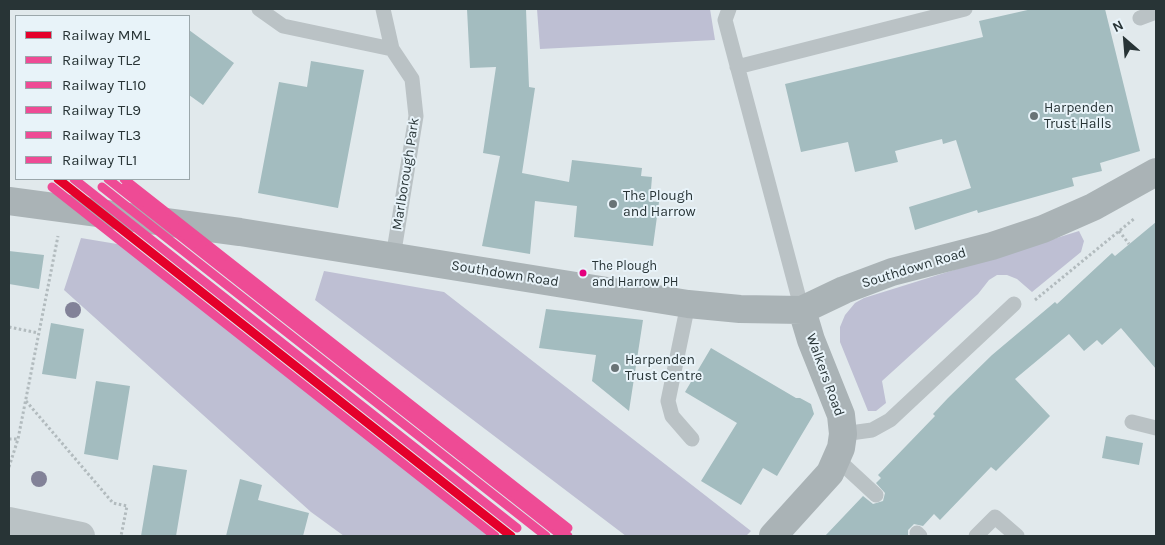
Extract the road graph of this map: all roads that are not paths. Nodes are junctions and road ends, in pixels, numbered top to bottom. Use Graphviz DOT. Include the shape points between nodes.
graph roads {
  1 [pos="259,9"];
  2 [pos="383,9"];
  3 [pos="729,9"];
  4 [pos="965,9"];
  5 [pos="1156,12"];
  6 [pos="1140,18"];
  7 [pos="392,49"];
  8 [pos="737,67"];
  9 [pos="1156,172"];
  10 [pos="9,201"];
  11 [pos="393,257"];
  12 [pos="688,304"];
  13 [pos="1014,304"];
  14 [pos="802,310"];
  15 [pos="1132,422"];
  16 [pos="1156,428"];
  17 [pos="692,439"];
  18 [pos="840,447"];
  19 [pos="876,495"];
  20 [pos="9,521"];
  21 [pos="81,536"];
  22 [pos="773,536"];
  23 [pos="976,536"];
  24 [pos="1017,536"];
  1 -- 7 [label="lane" via="283,26"];
  2 -- 7 [label="lane, Marlborough Park"];
  3 -- 8 [label="lane" via="725,20"];
  4 -- 8 [label="lane"];
  5 -- 6 [label="lane"];
  7 -- 11 [label="lane, Marlborough Park" via="412,79 416,116"];
  8 -- 14 [label="lane"];
  9 -- 14 [label="street, Southdown Road" via="1094,207 1043,229 892,272"];
  10 -- 11 [label="street, Southdown Road" via="240,232"];
  11 -- 12 [label="street, Southdown Road"];
  12 -- 14 [label="street, Southdown Road"];
  12 -- 17 [label="lane" via="668,401 672,416"];
  13 -- 18 [label="lane" via="890,420"];
  14 -- 18 [label="street, Walkers Road" via="841,415"];
  15 -- 16 [label="lane"];
  18 -- 19 [label="lane"];
  18 -- 22 [label="street" via="830,473"];
  20 -- 21 [label="street"];
  23 -- 24 [label="lane" via="995,517"];
}
